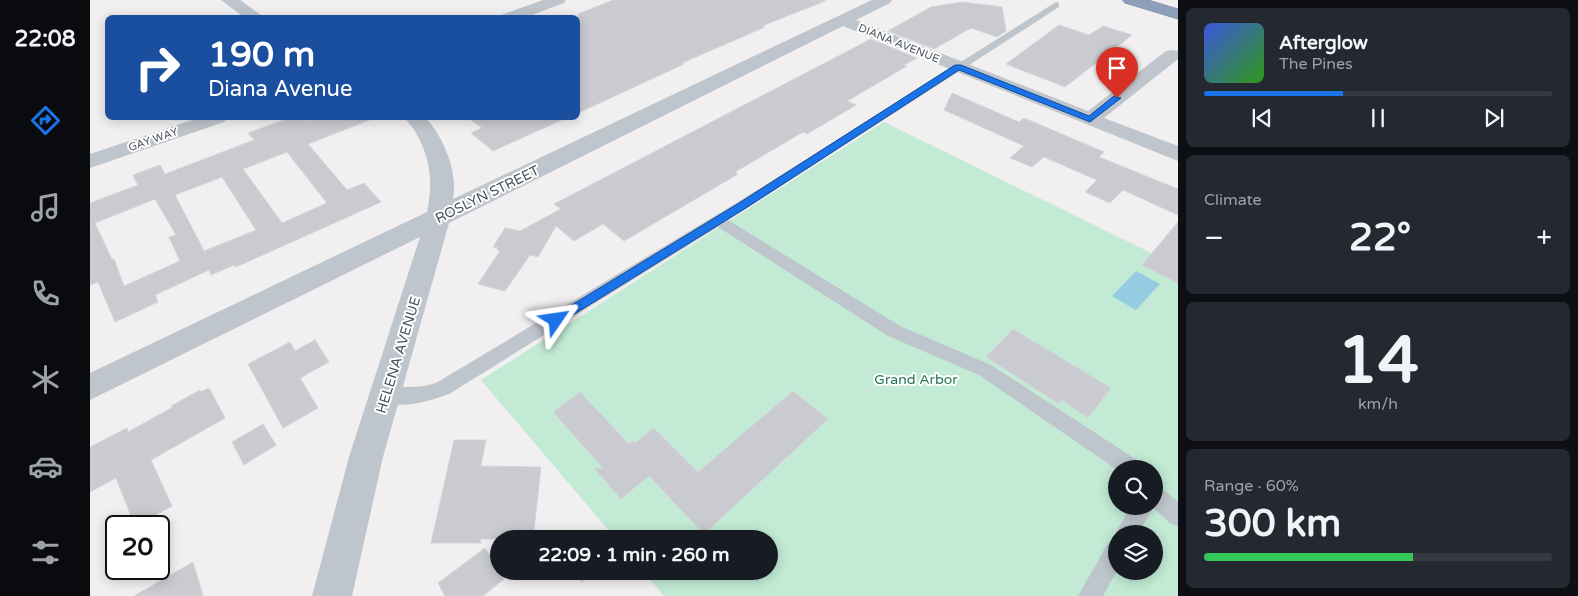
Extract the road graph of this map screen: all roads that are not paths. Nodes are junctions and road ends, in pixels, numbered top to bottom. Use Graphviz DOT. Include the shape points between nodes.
graph roads {
  1 [pos="229,0"];
  2 [pos="558,0"];
  3 [pos="884,0"];
  4 [pos="1131,0"];
  5 [pos="1168,0"];
  6 [pos="1178,3"];
  7 [pos="1056,6"];
  8 [pos="1178,14"];
  9 [pos="252,15"];
  10 [pos="516,15"];
  11 [pos="844,21"];
  12 [pos="1172,55"];
  13 [pos="958,67"];
  14 [pos="1090,119"];
  15 [pos="211,120"];
  16 [pos="417,120"];
  17 [pos="1178,154"];
  18 [pos="90,161"];
  19 [pos="438,218"];
  20 [pos="718,221"];
  21 [pos="90,387"];
  22 [pos="386,396"];
  23 [pos="1119,460"];
  24 [pos="1163,503"];
  25 [pos="1178,516"];
  26 [pos="1108,565"];
  27 [pos="332,596"];
  28 [pos="1090,596"];
  1 -- 9 [label="street"];
  2 -- 10 [label="street"];
  3 -- 11 [label="street, ROSLYN STREET"];
  4 -- 8 [label="highway"];
  5 -- 6 [label="highway"];
  7 -- 13 [label="lane"];
  11 -- 13 [label="street, DIANA AVENUE"];
  11 -- 19 [label="street, ROSLYN STREET"];
  12 -- 14 [label="street"];
  13 -- 14 [label="street, DIANA AVENUE"];
  13 -- 20 [label="lane"];
  14 -- 17 [label="street, DIANA AVENUE"];
  15 -- 18 [label="street, GAY WAY"];
  16 -- 19 [label="street, HELENA AVENUE" via="423,125 443,184"];
  19 -- 21 [label="street, ROSLYN STREET"];
  19 -- 22 [label="street, HELENA AVENUE"];
  20 -- 22 [label="lane" via="442,389 425,395"];
  20 -- 23 [label="lane" via="894,331 985,370"];
  22 -- 27 [label="street, HELENA AVENUE" via="366,457"];
  24 -- 25 [label="lane"];
  26 -- 28 [label="lane"];
}
